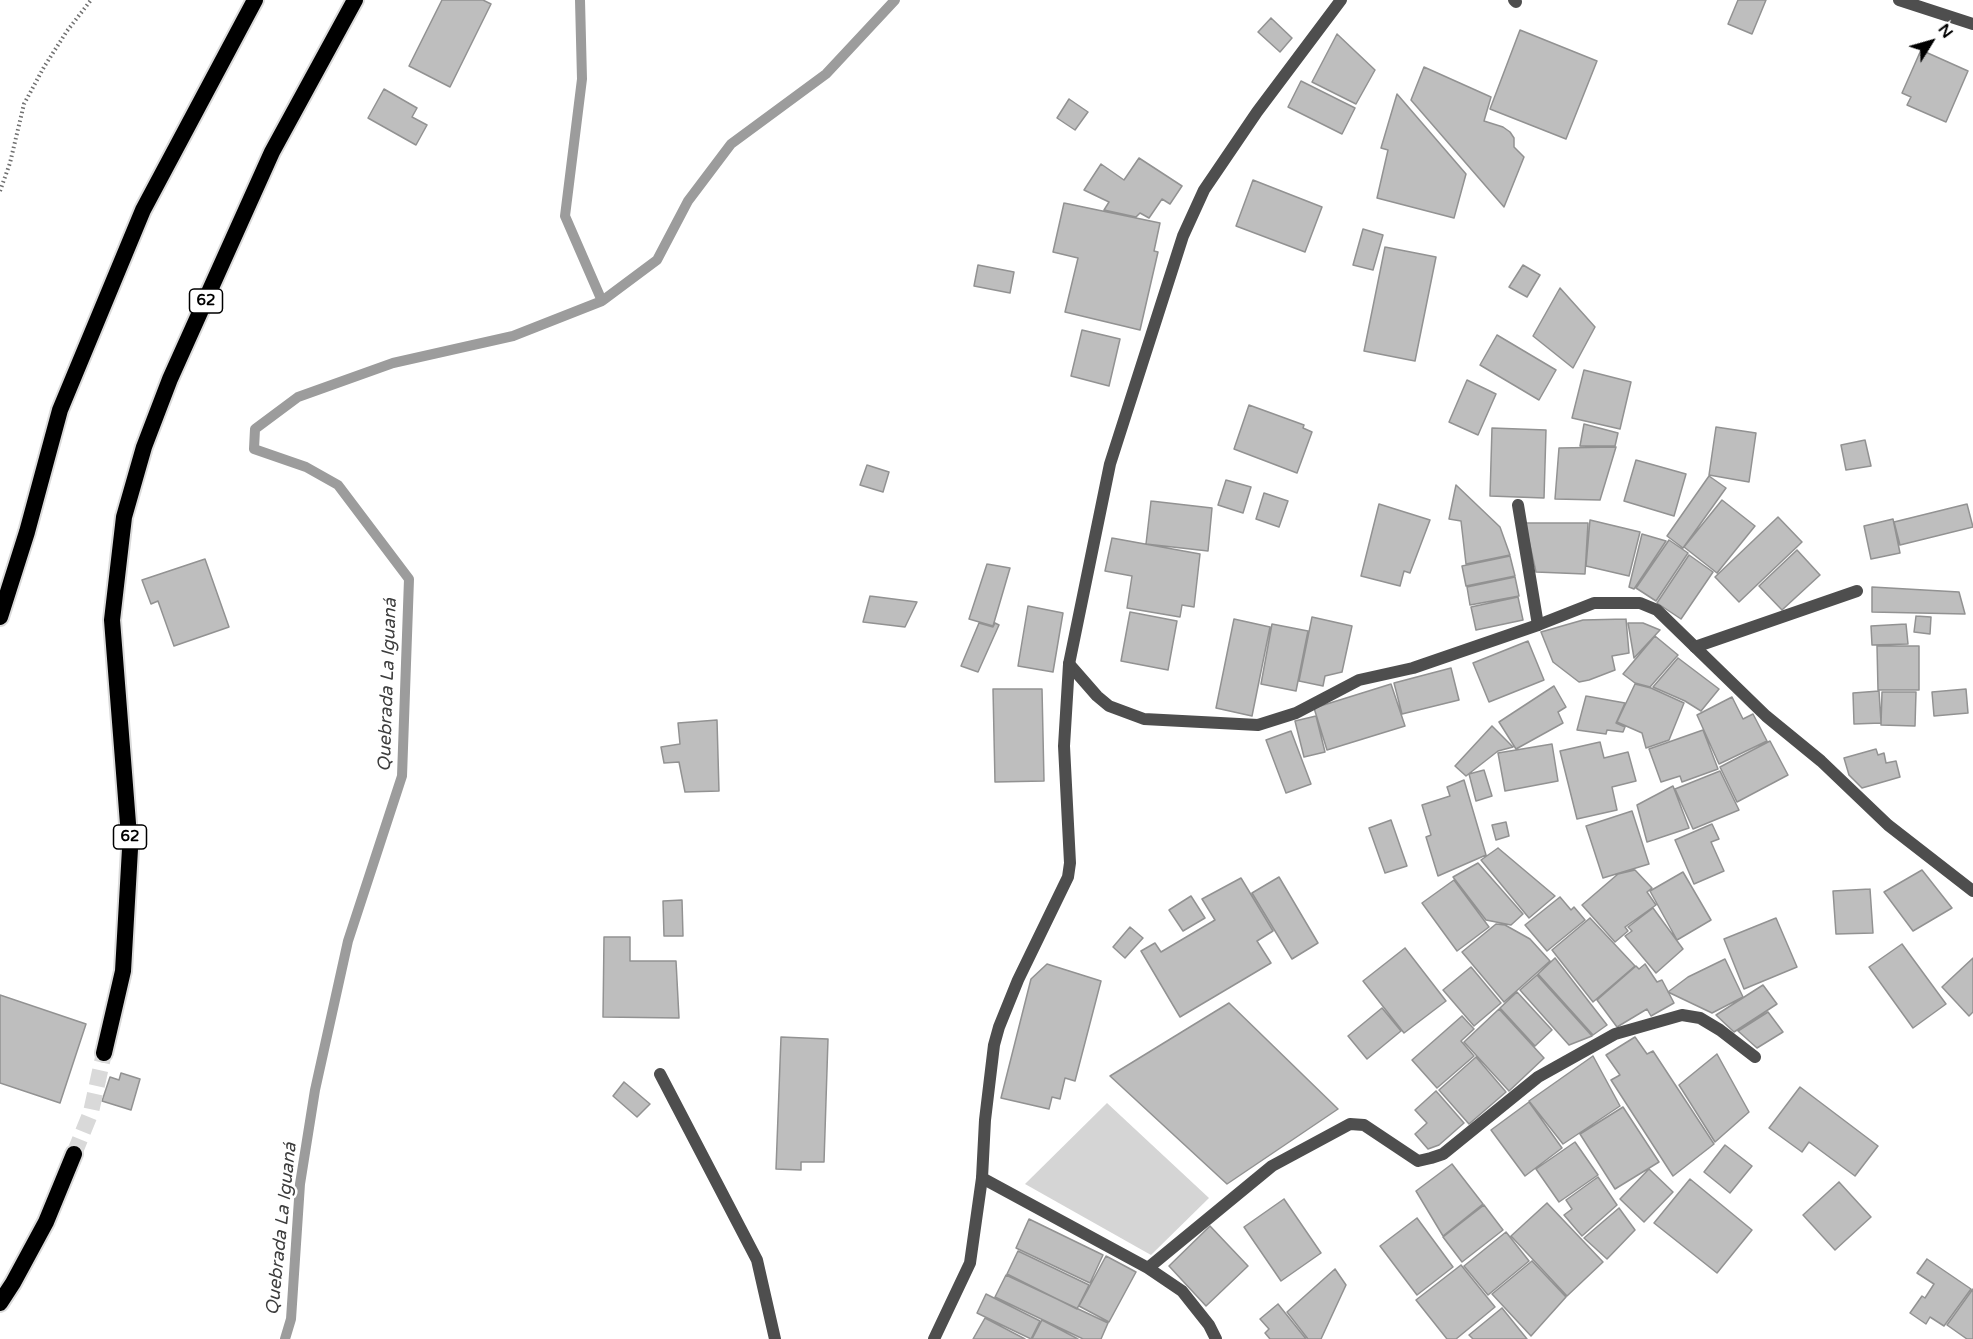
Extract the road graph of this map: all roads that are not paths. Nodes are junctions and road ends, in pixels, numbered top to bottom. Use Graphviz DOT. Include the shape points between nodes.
graph roads {
  1 [pos="255,0"];
  2 [pos="355,0"];
  3 [pos="1341,0"];
  4 [pos="1899,0"];
  5 [pos="1973,24"];
  6 [pos="1518,505"];
  7 [pos="1857,591"];
  8 [pos="0,617"];
  9 [pos="1538,625"];
  10 [pos="1695,647"];
  11 [pos="1069,664"];
  12 [pos="1973,891"];
  13 [pos="104,1053"];
  14 [pos="1755,1057"];
  15 [pos="660,1074"];
  16 [pos="74,1154"];
  17 [pos="982,1178"];
  18 [pos="1148,1268"];
  19 [pos="0,1303"];
  20 [pos="775,1339"];
  21 [pos="934,1339"];
  22 [pos="1216,1339"];
  1 -- 8 [label="highway" via="143,210 60,410"];
  2 -- 13 [label="highway, 62" via="273,152 170,379 144,447 124,517 112,620 130,849 123,971"];
  3 -- 11 [label="street" via="1204,190 1183,236 1110,464"];
  4 -- 5 [label="street"];
  6 -- 9 [label="street"];
  7 -- 10 [label="street"];
  9 -- 10 [label="street" via="1594,603 1640,603 1658,610"];
  9 -- 11 [label="street" via="1413,668 1359,680 1296,713 1258,725 1144,719 1109,706"];
  10 -- 12 [label="street" via="1888,825"];
  11 -- 17 [label="street" via="1064,746 1068,877 999,1027 985,1120"];
  14 -- 18 [label="street" via="1700,1018 1682,1015 1615,1034 1538,1077 1443,1154 1431,1158 1418,1161 1364,1125 1350,1124 1272,1166"];
  15 -- 20 [label="street" via="757,1260"];
  16 -- 19 [label="highway" via="46,1222"];
  17 -- 18 [label="street"];
  17 -- 21 [label="street" via="970,1263"];
  18 -- 22 [label="street" via="1182,1291"];
}
